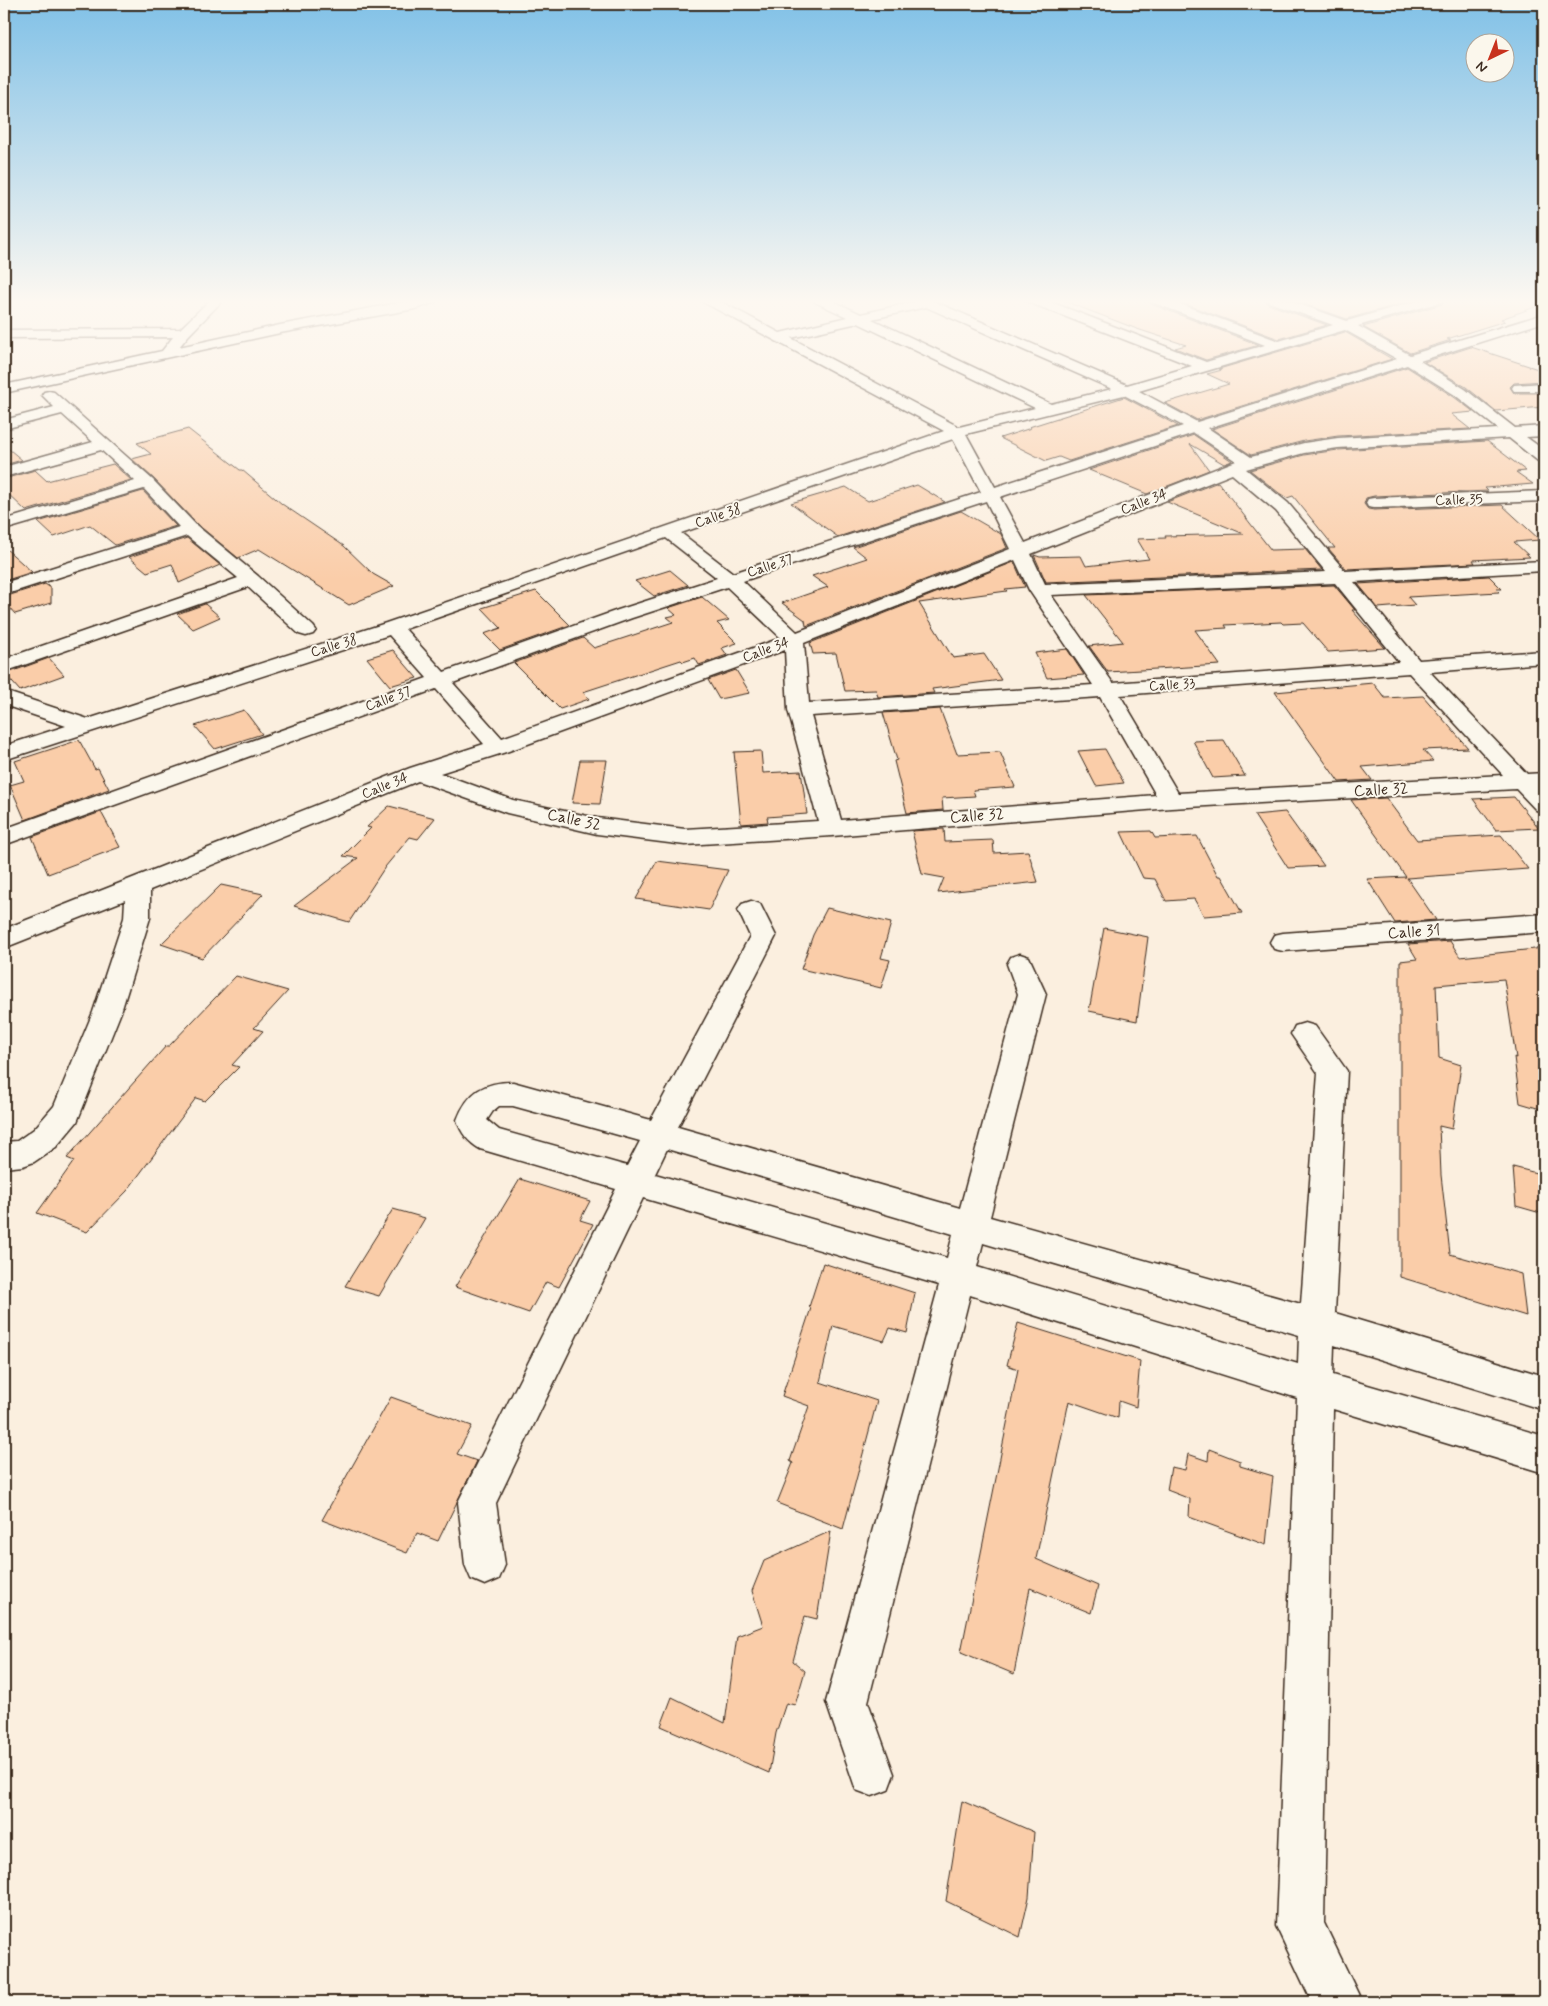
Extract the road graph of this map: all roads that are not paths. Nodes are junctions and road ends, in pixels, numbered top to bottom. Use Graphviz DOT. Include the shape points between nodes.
graph roads {
  1 [pos="883,393"];
  2 [pos="1015,393"];
  3 [pos="1115,393"];
  4 [pos="1131,393"];
  5 [pos="1307,393"];
  6 [pos="1461,393"];
  7 [pos="49,395"];
  8 [pos="65,409"];
  9 [pos="1049,409"];
  10 [pos="4,425"];
  11 [pos="1196,427"];
  12 [pos="1544,431"];
  13 [pos="957,432"];
  14 [pos="1511,433"];
  15 [pos="104,444"];
  16 [pos="1544,458"];
  17 [pos="1241,465"];
  18 [pos="4,472"];
  19 [pos="147,483"];
  20 [pos="990,494"];
  21 [pos="1544,496"];
  22 [pos="1374,504"];
  23 [pos="4,525"];
  24 [pos="190,528"];
  25 [pos="670,533"];
  26 [pos="1020,550"];
  27 [pos="1544,566"];
  28 [pos="1341,577"];
  29 [pos="730,579"];
  30 [pos="251,580"];
  31 [pos="4,589"];
  32 [pos="1038,590"];
  33 [pos="393,628"];
  34 [pos="306,630"];
  35 [pos="794,640"];
  36 [pos="1544,657"];
  37 [pos="4,666"];
  38 [pos="1414,667"];
  39 [pos="439,680"];
  40 [pos="1106,690"];
  41 [pos="4,697"];
  42 [pos="798,710"];
  43 [pos="86,725"];
  44 [pos="498,747"];
  45 [pos="4,752"];
  46 [pos="418,773"];
  47 [pos="1534,781"];
  48 [pos="1171,801"];
  49 [pos="1544,805"];
  50 [pos="832,828"];
  51 [pos="4,837"];
  52 [pos="138,886"];
  53 [pos="752,910"];
  54 [pos="1544,923"];
  55 [pos="4,939"];
  56 [pos="1283,942"];
  57 [pos="1020,964"];
  58 [pos="1305,1034"];
  59 [pos="659,1134"];
  60 [pos="4,1155"];
  61 [pos="636,1181"];
  62 [pos="970,1225"];
  63 [pos="958,1276"];
  64 [pos="1317,1324"];
  65 [pos="1317,1387"];
  66 [pos="1544,1393"];
  67 [pos="1544,1454"];
  68 [pos="485,1565"];
  69 [pos="872,1774"];
  70 [pos="1338,2002"];
  1 -- 13 [label="street"];
  2 -- 9 [label="street"];
  3 -- 9 [label="street, Calle 38"];
  4 -- 11 [label="street"];
  5 -- 11 [label="street, Calle 37"];
  6 -- 14 [label="street"];
  7 -- 8 [label="street"];
  8 -- 10 [label="street"];
  8 -- 15 [label="street"];
  9 -- 13 [label="street, Calle 38"];
  11 -- 17 [label="street"];
  11 -- 20 [label="street, Calle 37"];
  12 -- 14 [label="street, Calle 34"];
  13 -- 20 [label="street"];
  13 -- 25 [label="street, Calle 38"];
  14 -- 16 [label="street"];
  14 -- 17 [label="street, Calle 34" via="1338,443 1304,448"];
  15 -- 18 [label="street"];
  15 -- 19 [label="street"];
  17 -- 26 [label="street, Calle 34"];
  17 -- 28 [label="street" via="1282,507"];
  19 -- 23 [label="street"];
  19 -- 24 [label="street"];
  20 -- 26 [label="street"];
  20 -- 29 [label="street, Calle 37"];
  21 -- 22 [label="street, Calle 35"];
  24 -- 30 [label="street"];
  24 -- 31 [label="street"];
  25 -- 29 [label="street"];
  25 -- 33 [label="street, Calle 38"];
  26 -- 32 [label="street"];
  26 -- 35 [label="street, Calle 34"];
  27 -- 28 [label="street"];
  28 -- 32 [label="street"];
  28 -- 38 [label="street"];
  29 -- 35 [label="street"];
  29 -- 39 [label="street, Calle 37"];
  30 -- 34 [label="street"];
  30 -- 37 [label="street"];
  32 -- 40 [label="street"];
  33 -- 39 [label="street"];
  33 -- 43 [label="street, Calle 38"];
  35 -- 42 [label="street"];
  35 -- 44 [label="street, Calle 34"];
  36 -- 38 [label="street, Calle 33"];
  38 -- 40 [label="street, Calle 33"];
  38 -- 47 [label="street"];
  39 -- 44 [label="street"];
  39 -- 51 [label="street, Calle 37"];
  40 -- 42 [label="street, Calle 33"];
  40 -- 48 [label="street"];
  41 -- 43 [label="street"];
  42 -- 50 [label="street"];
  43 -- 45 [label="street, Calle 38"];
  44 -- 46 [label="street, Calle 34"];
  46 -- 50 [label="street, Calle 32" via="507,806 597,826 685,837"];
  46 -- 52 [label="street, Calle 34"];
  47 -- 48 [label="street, Calle 32"];
  47 -- 49 [label="street"];
  48 -- 50 [label="street, Calle 32"];
  52 -- 55 [label="street, Calle 34"];
  52 -- 60 [label="street" via="137,918 107,1012 66,1113 45,1138 23,1153"];
  53 -- 59 [label="street" via="762,936"];
  54 -- 56 [label="street, Calle 31"];
  57 -- 62 [label="street" via="1032,994"];
  58 -- 64 [label="street" via="1333,1071"];
  59 -- 61 [label="street"];
  59 -- 61 [label="street" via="513,1094 490,1097 474,1112 474,1128 491,1140"];
  59 -- 62 [label="street"];
  61 -- 63 [label="street"];
  61 -- 68 [label="street" via="477,1502"];
  62 -- 63 [label="street"];
  62 -- 64 [label="street"];
  63 -- 65 [label="street"];
  63 -- 69 [label="street" via="847,1702"];
  64 -- 65 [label="street"];
  64 -- 66 [label="street"];
  65 -- 67 [label="street"];
  65 -- 70 [label="street" via="1300,1926"];
}
